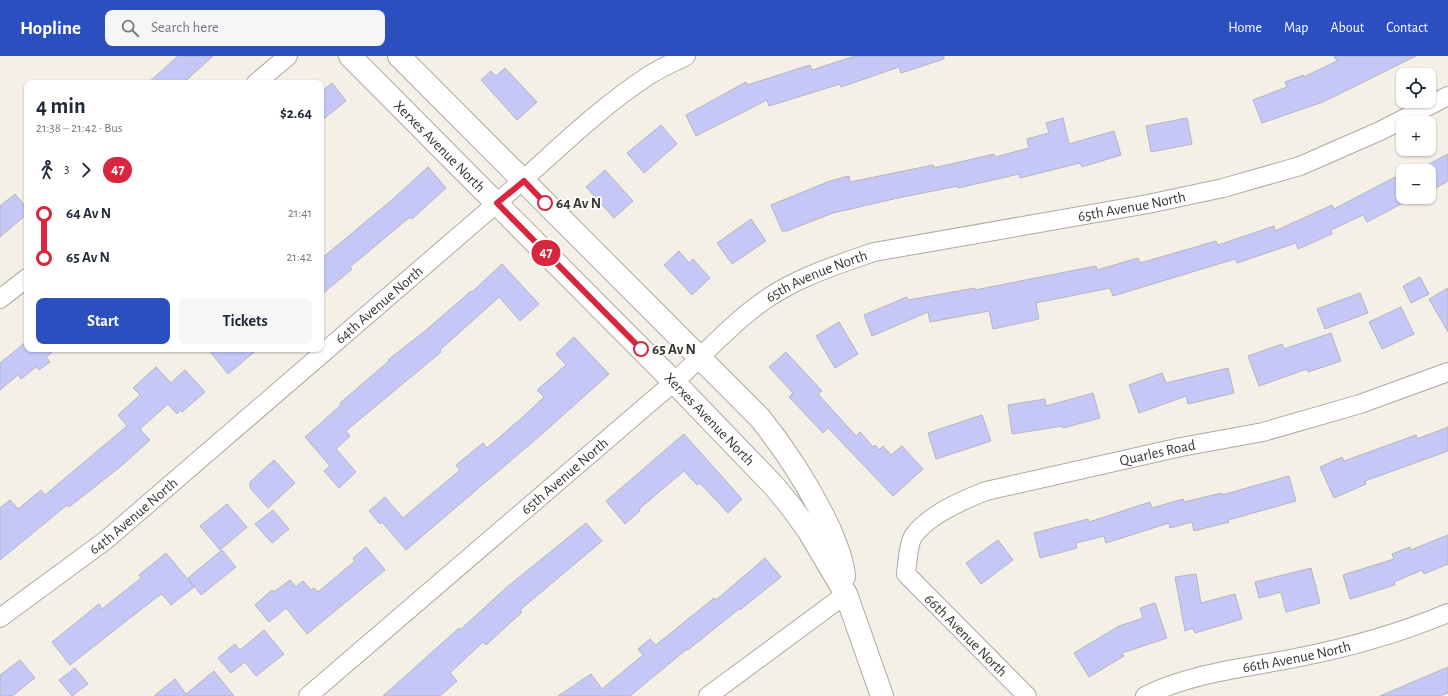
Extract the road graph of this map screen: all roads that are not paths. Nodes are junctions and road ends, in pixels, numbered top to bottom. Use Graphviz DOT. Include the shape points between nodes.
graph roads {
  1 [pos="288,56"];
  2 [pos="350,56"];
  3 [pos="399,56"];
  4 [pos="686,56"];
  5 [pos="260,80"];
  6 [pos="1448,96"];
  7 [pos="524,181"];
  8 [pos="497,203"];
  9 [pos="24,280"];
  10 [pos="0,299"];
  11 [pos="700,359"];
  12 [pos="1448,372"];
  13 [pos="674,382"];
  14 [pos="906,574"];
  15 [pos="846,594"];
  16 [pos="1448,613"];
  17 [pos="0,618"];
  18 [pos="308,696"];
  19 [pos="708,696"];
  20 [pos="882,696"];
  21 [pos="1027,696"];
  22 [pos="1145,696"];
  1 -- 5 [label="street"];
  2 -- 8 [label="street, Xerxes Avenue North"];
  3 -- 7 [label="street, Xerxes Avenue North"];
  4 -- 7 [label="street, 64th Avenue North" via="649,75 611,103 557,148"];
  6 -- 11 [label="street, 65th Avenue North" via="1380,131 1300,166 1223,188 1148,204 874,252 833,266 792,283 755,307 721,335"];
  7 -- 8 [label="street, 64th Avenue North"];
  7 -- 11 [label="street, Xerxes Avenue North"];
  8 -- 13 [label="street, Xerxes Avenue North"];
  8 -- 17 [label="street, 64th Avenue North" via="106,540"];
  9 -- 10 [label="street"];
  11 -- 13 [label="street, 65th Avenue North"];
  11 -- 15 [label="street, Xerxes Avenue North" via="760,418 787,451 818,504 836,546 844,570"];
  12 -- 14 [label="street, Quarles Road" via="1360,404 1263,432 1182,447 986,491 959,502 935,516 913,535"];
  13 -- 15 [label="street, Xerxes Avenue North" via="775,487 808,530"];
  13 -- 18 [label="street, 65th Avenue North"];
  14 -- 21 [label="street, 66th Avenue North"];
  15 -- 19 [label="street"];
  15 -- 20 [label="street, Xerxes Avenue North"];
  16 -- 22 [label="street, 66th Avenue North" via="1366,642 1300,658 1196,676"];
}
